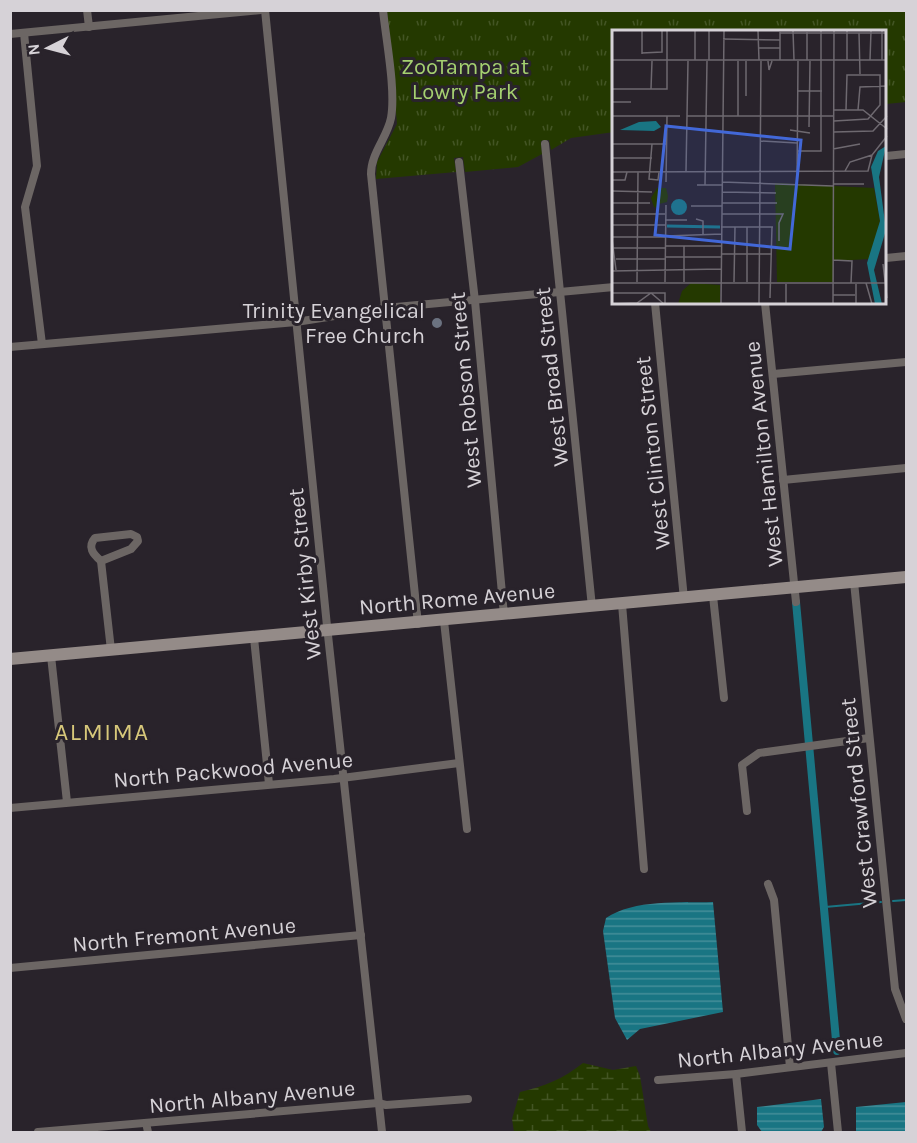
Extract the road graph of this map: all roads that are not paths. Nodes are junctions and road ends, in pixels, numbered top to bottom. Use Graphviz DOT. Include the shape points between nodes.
graph roads {
  1 [pos="87,10"];
  2 [pos="263,10"];
  3 [pos="383,10"];
  4 [pos="89,27"];
  5 [pos="24,33"];
  6 [pos="10,34"];
  7 [pos="545,144"];
  8 [pos="906,154"];
  9 [pos="887,156"];
  10 [pos="459,162"];
  11 [pos="906,256"];
  12 [pos="887,258"];
  13 [pos="612,287"];
  14 [pos="561,293"];
  15 [pos="475,301"];
  16 [pos="656,304"];
  17 [pos="765,304"];
  18 [pos="385,308"];
  19 [pos="296,322"];
  20 [pos="42,344"];
  21 [pos="10,347"];
  22 [pos="906,362"];
  23 [pos="773,374"];
  24 [pos="906,468"];
  25 [pos="783,480"];
  26 [pos="101,561"];
  27 [pos="906,577"];
  28 [pos="854,582"];
  29 [pos="795,587"];
  30 [pos="713,596"];
  31 [pos="684,598"];
  32 [pos="796,602"];
  33 [pos="622,604"];
  34 [pos="592,607"];
  35 [pos="504,615"];
  36 [pos="444,621"];
  37 [pos="418,624"];
  38 [pos="327,632"];
  39 [pos="254,638"];
  40 [pos="111,650"];
  41 [pos="51,656"];
  42 [pos="10,659"];
  43 [pos="724,698"];
  44 [pos="869,738"];
  45 [pos="459,763"];
  46 [pos="343,777"];
  47 [pos="269,784"];
  48 [pos="67,802"];
  49 [pos="10,808"];
  50 [pos="747,811"];
  51 [pos="466,829"];
  52 [pos="644,869"];
  53 [pos="768,884"];
  54 [pos="361,935"];
  55 [pos="10,968"];
  56 [pos="906,1019"];
  57 [pos="906,1053"];
  58 [pos="831,1063"];
  59 [pos="790,1067"];
  60 [pos="736,1074"];
  61 [pos="658,1080"];
  62 [pos="468,1099"];
  63 [pos="378,1102"];
  64 [pos="147,1128"];
  65 [pos="38,1132"];
  66 [pos="382,1132"];
  67 [pos="742,1132"];
  68 [pos="838,1132"];
  1 -- 4 [label="street"];
  2 -- 4 [label="street"];
  2 -- 19 [label="street, West Kirby Street"];
  3 -- 18 [label="street" via="392,113 371,174"];
  4 -- 5 [label="street"];
  5 -- 6 [label="street"];
  5 -- 20 [label="street" via="37,166 25,207"];
  7 -- 14 [label="street, West Broad Street"];
  8 -- 9 [label="street"];
  10 -- 15 [label="street, West Robson Street"];
  11 -- 12 [label="street"];
  13 -- 14 [label="street"];
  14 -- 15 [label="street"];
  14 -- 34 [label="street, West Broad Street"];
  15 -- 18 [label="street"];
  15 -- 35 [label="street, West Robson Street"];
  16 -- 31 [label="street, West Clinton Street"];
  17 -- 23 [label="street, West Hamilton Avenue"];
  18 -- 19 [label="street"];
  18 -- 37 [label="street"];
  19 -- 20 [label="street"];
  19 -- 38 [label="street, West Kirby Street"];
  20 -- 21 [label="street"];
  22 -- 23 [label="street"];
  23 -- 25 [label="street, West Hamilton Avenue"];
  24 -- 25 [label="street"];
  25 -- 29 [label="street, West Hamilton Avenue"];
  26 -- 26 [label="street" via="92,552 95,538 126,534 137,537 137,545"];
  26 -- 40 [label="street"];
  27 -- 28 [label="street, North Rome Avenue"];
  28 -- 29 [label="street, North Rome Avenue"];
  28 -- 44 [label="street, West Crawford Street"];
  29 -- 30 [label="street, North Rome Avenue"];
  29 -- 32 [label="street, West Hamilton Avenue"];
  30 -- 31 [label="street, North Rome Avenue"];
  30 -- 43 [label="street"];
  31 -- 33 [label="street, North Rome Avenue"];
  33 -- 34 [label="street, North Rome Avenue"];
  33 -- 52 [label="street"];
  34 -- 35 [label="street, North Rome Avenue"];
  35 -- 36 [label="street, North Rome Avenue"];
  36 -- 37 [label="street, North Rome Avenue"];
  36 -- 45 [label="street"];
  37 -- 38 [label="street, North Rome Avenue"];
  38 -- 39 [label="street, North Rome Avenue"];
  38 -- 46 [label="street, West Kirby Street"];
  39 -- 40 [label="street, North Rome Avenue"];
  39 -- 47 [label="street"];
  40 -- 41 [label="street, North Rome Avenue"];
  41 -- 42 [label="street, North Rome Avenue"];
  41 -- 48 [label="street"];
  44 -- 50 [label="street" via="759,753 742,765"];
  44 -- 56 [label="street, West Crawford Street" via="895,989"];
  45 -- 46 [label="street, North Packwood Avenue"];
  45 -- 51 [label="street"];
  46 -- 47 [label="street, North Packwood Avenue"];
  46 -- 54 [label="street, West Kirby Street"];
  47 -- 48 [label="street, North Packwood Avenue"];
  48 -- 49 [label="street, North Packwood Avenue"];
  53 -- 59 [label="street" via="774,900"];
  54 -- 55 [label="street, North Fremont Avenue"];
  54 -- 63 [label="street, West Kirby Street"];
  57 -- 58 [label="street, North Albany Avenue"];
  58 -- 59 [label="street, North Albany Avenue"];
  58 -- 68 [label="street"];
  59 -- 60 [label="street, North Albany Avenue"];
  60 -- 61 [label="street, North Albany Avenue"];
  60 -- 67 [label="street"];
  62 -- 63 [label="street, North Albany Avenue" via="386,1106"];
  63 -- 64 [label="street, North Albany Avenue"];
  63 -- 66 [label="street, West Kirby Street"];
  64 -- 65 [label="street, North Albany Avenue"];
}
